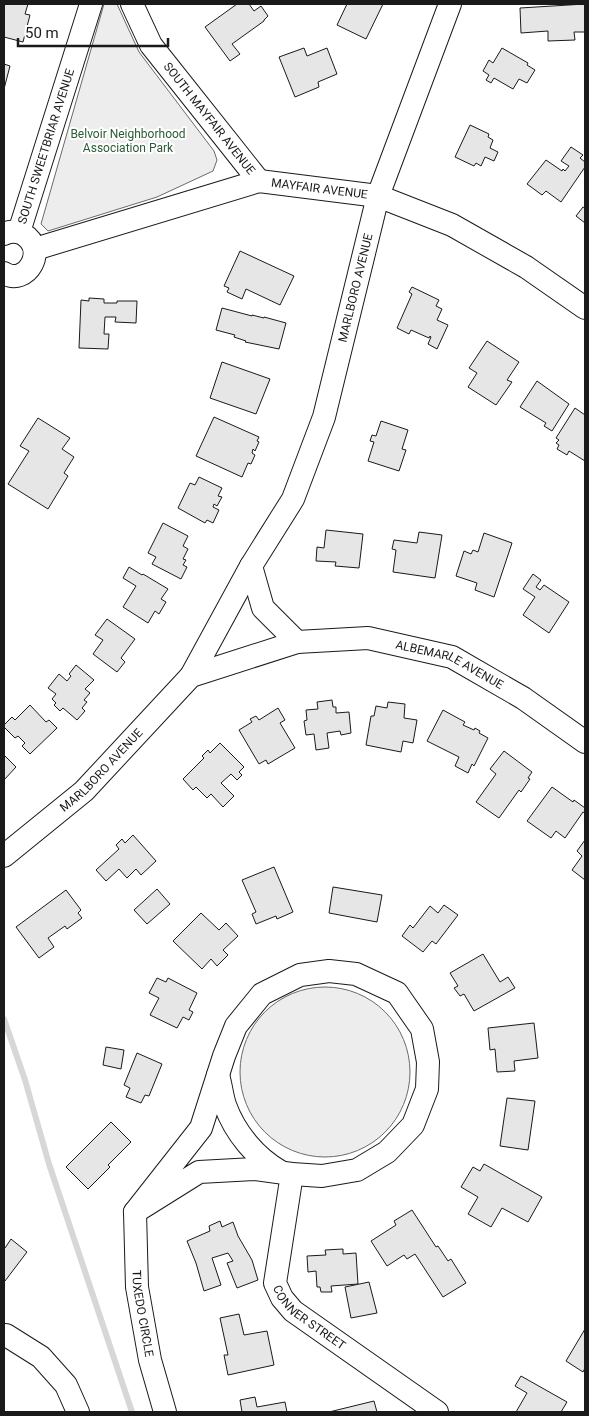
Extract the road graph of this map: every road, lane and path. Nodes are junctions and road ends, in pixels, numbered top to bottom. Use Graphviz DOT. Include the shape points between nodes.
graph roads {
  1 [pos="91,4"];
  2 [pos="132,4"];
  3 [pos="450,4"];
  4 [pos="259,181"];
  5 [pos="378,196"];
  6 [pos="12,233"];
  7 [pos="35,249"];
  8 [pos="5,279"];
  9 [pos="585,308"];
  10 [pos="251,566"];
  11 [pos="297,642"];
  12 [pos="191,676"];
  13 [pos="585,742"];
  14 [pos="4,856"];
  15 [pos="218,1074"];
  16 [pos="287,1174"];
  17 [pos="135,1212"];
  18 [pos="4,1335"];
  19 [pos="78,1412"];
  20 [pos="165,1412"];
  21 [pos="437,1412"];
  1 -- 6 [label="street, SOUTH SWEETBRIAR AVENUE"];
  2 -- 4 [label="street, SOUTH MAYFAIR AVENUE" via="151,46"];
  3 -- 5 [label="street, MARLBORO AVENUE"];
  4 -- 5 [label="street, MAYFAIR AVENUE"];
  4 -- 7 [label="street, MAYFAIR AVENUE"];
  5 -- 9 [label="street, MAYFAIR AVENUE" via="452,225 526,267"];
  5 -- 10 [label="street, MARLBORO AVENUE" via="324,417 293,499"];
  6 -- 7 [label="street" via="30,238"];
  7 -- 8 [label="street" via="35,260 29,270"];
  10 -- 11 [label="street" via="263,608"];
  10 -- 12 [label="street, MARLBORO AVENUE"];
  11 -- 12 [label="street, MARLBORO AVENUE"];
  11 -- 13 [label="street, ALBEMARLE AVENUE" via="368,638 452,657 523,698"];
  12 -- 14 [label="street, MARLBORO AVENUE" via="84,791"];
  15 -- 16 [label="street" via="225,1105 239,1133 270,1166"];
  15 -- 16 [label="street" via="236,1026 262,994 300,975 329,971 356,974 397,993 422,1029 428,1062 427,1089 413,1125 387,1152 358,1170 322,1176"];
  15 -- 17 [label="street" via="201,1128"];
  16 -- 17 [label="street" via="254,1169 199,1172"];
  16 -- 21 [label="street, CONNER STREET" via="275,1283 282,1298 293,1311"];
  17 -- 20 [label="street, TUXEDO CIRCLE" via="137,1286 150,1360"];
  18 -- 19 [label="street" via="41,1357 66,1385"];
}
